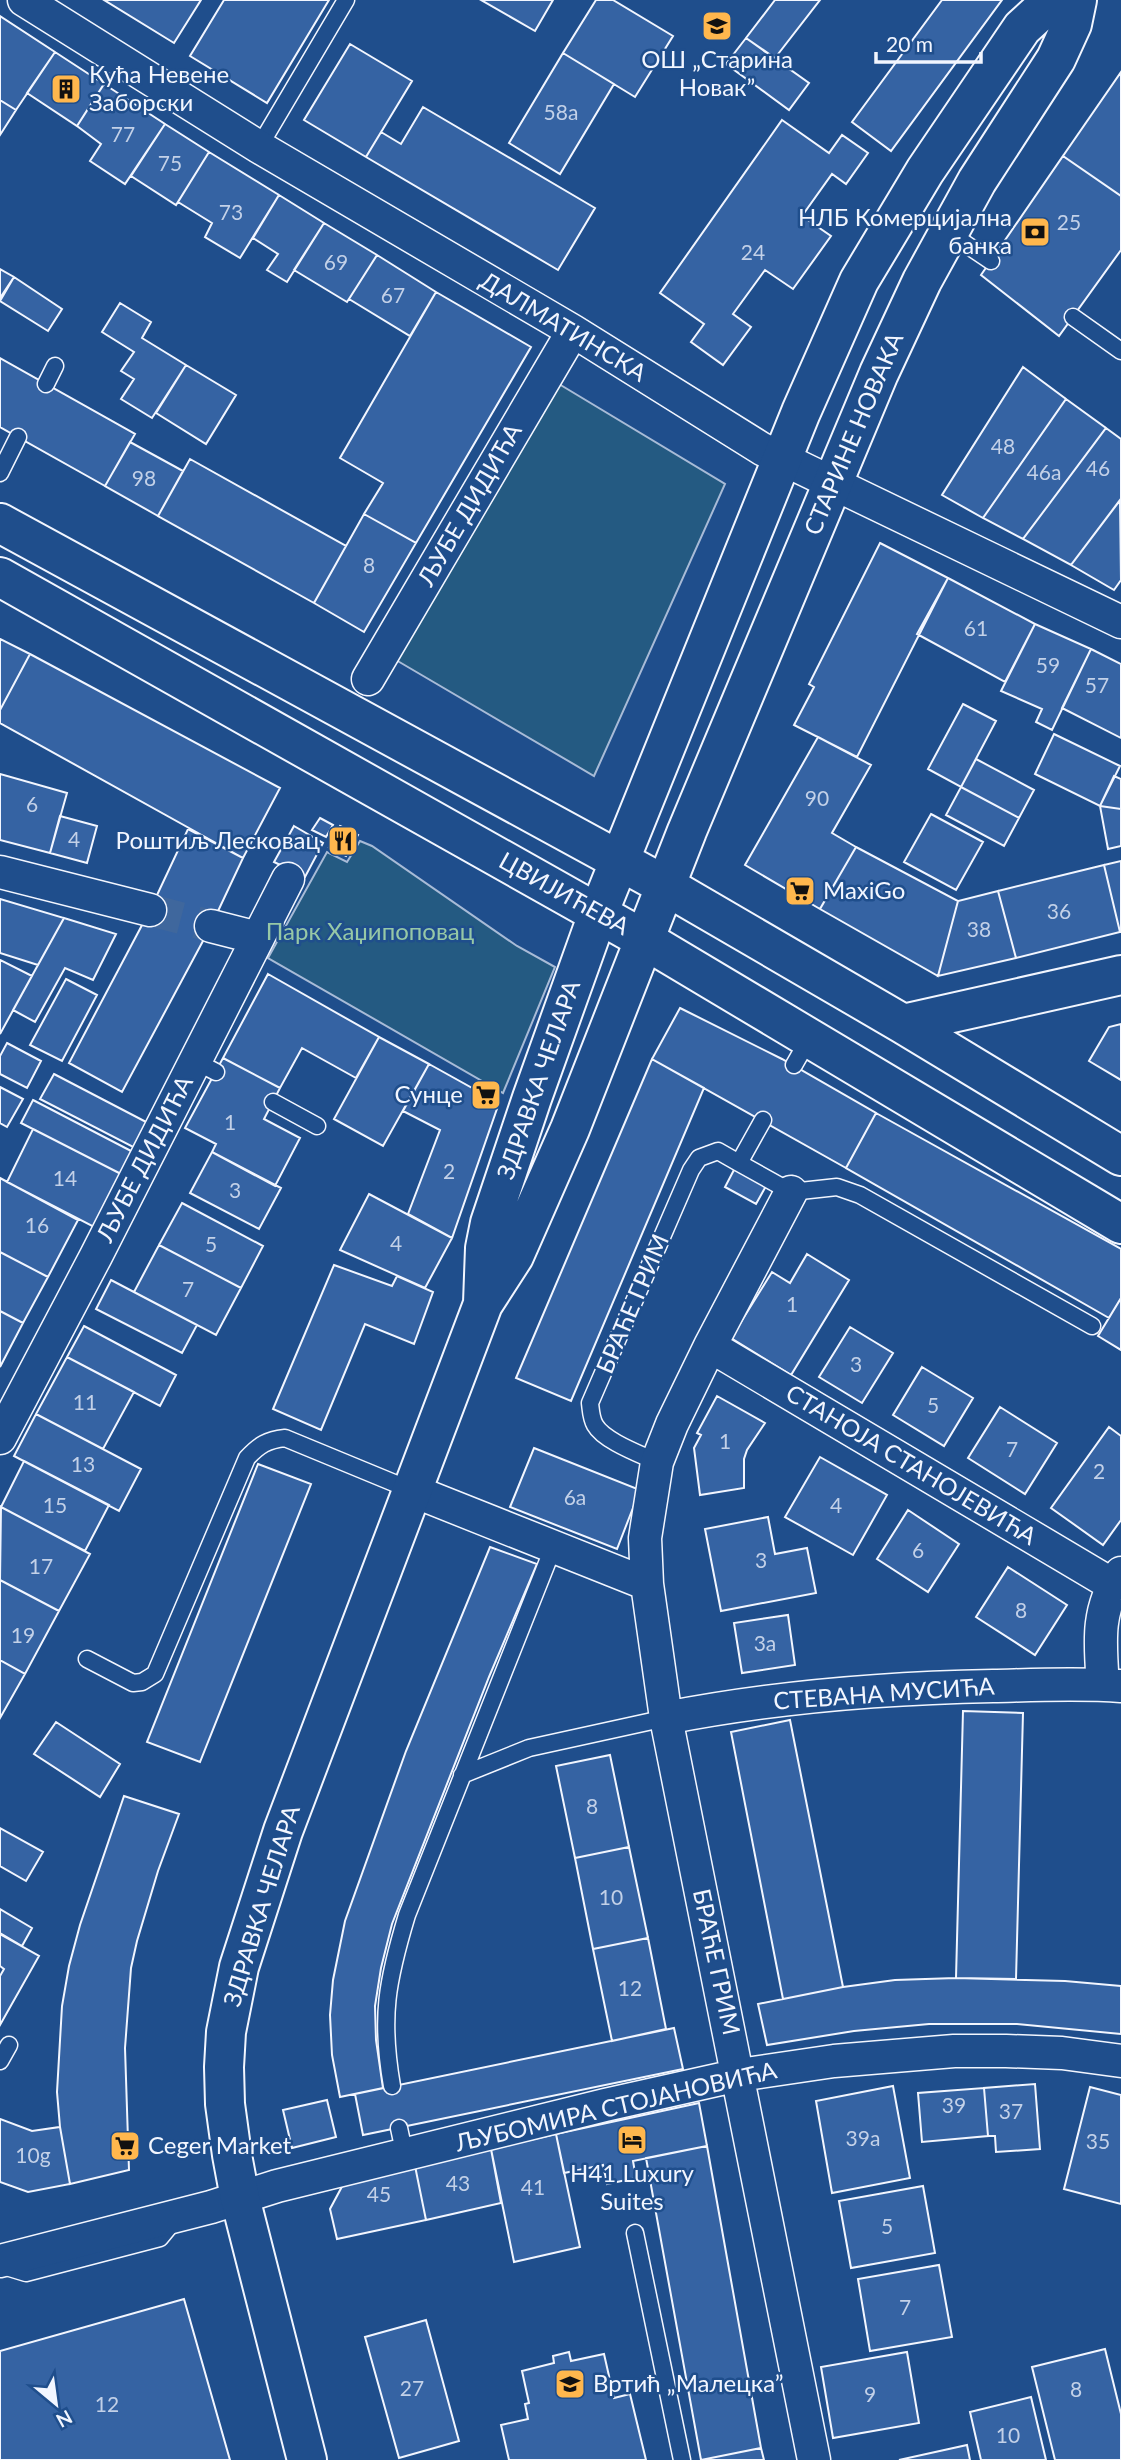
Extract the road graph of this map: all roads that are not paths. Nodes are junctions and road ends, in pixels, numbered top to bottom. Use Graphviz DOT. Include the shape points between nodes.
graph roads {
  1 [pos="24,0"];
  2 [pos="346,0"];
  3 [pos="1058,0"];
  4 [pos="1077,0"];
  5 [pos="259,147"];
  6 [pos="949,233"];
  7 [pos="991,261"];
  8 [pos="1073,317"];
  9 [pos="573,331"];
  10 [pos="1121,351"];
  11 [pos="55,366"];
  12 [pos="46,384"];
  13 [pos="18,437"];
  14 [pos="781,459"];
  15 [pos="0,473"];
  16 [pos="832,483"];
  17 [pos="0,523"];
  18 [pos="0,577"];
  19 [pos="1121,622"];
  20 [pos="368,679"];
  21 [pos="619,861"];
  22 [pos="0,872"];
  23 [pos="288,879"];
  24 [pos="666,887"];
  25 [pos="150,910"];
  26 [pos="598,914"];
  27 [pos="211,926"];
  28 [pos="258,938"];
  29 [pos="645,940"];
  30 [pos="1121,975"];
  31 [pos="903,1024"];
  32 [pos="273,1102"];
  33 [pos="763,1121"];
  34 [pos="317,1126"];
  35 [pos="1121,1156"];
  36 [pos="738,1163"];
  37 [pos="791,1192"];
  38 [pos="1121,1224"];
  39 [pos="483,1304"];
  40 [pos="1092,1326"];
  41 [pos="709,1346"];
  42 [pos="0,1438"];
  43 [pos="657,1462"];
  44 [pos="411,1490"];
  45 [pos="553,1548"];
  46 [pos="1117,1579"];
  47 [pos="647,1584"];
  48 [pos="87,1659"];
  49 [pos="1112,1685"];
  50 [pos="666,1718"];
  51 [pos="462,1775"];
  52 [pos="9,2045"];
  53 [pos="0,2061"];
  54 [pos="1121,2061"];
  55 [pos="739,2075"];
  56 [pos="392,2086"];
  57 [pos="240,2198"];
  58 [pos="635,2233"];
  59 [pos="0,2263"];
  60 [pos="307,2460"];
  61 [pos="682,2460"];
  62 [pos="814,2460"];
  1 -- 5 [label="street, ДАЛМАТИНСКА"];
  2 -- 5 [label="lane"];
  3 -- 14 [label="main road" via="1023,28 893,222 859,281"];
  4 -- 6 [label="main road, СТАРИНЕ НОВАКА" via="1056,60 977,181"];
  5 -- 9 [label="street, ДАЛМАТИНСКА"];
  6 -- 7 [label="lane"];
  6 -- 16 [label="main road, СТАРИНЕ НОВАКА" via="922,281"];
  8 -- 10 [label="lane"];
  9 -- 14 [label="street, ДАЛМАТИНСКА"];
  9 -- 20 [label="street, ЉУБЕ ДИДИЋА"];
  11 -- 12 [label="lane"];
  13 -- 15 [label="lane"];
  14 -- 16 [label="street, ДАЛМАТИНСКА"];
  14 -- 21 [label="main road"];
  16 -- 19 [label="street, ДАЛМАТИНСКА"];
  16 -- 24 [label="main road, СТАРИНЕ НОВАКА"];
  17 -- 21 [label="main road"];
  18 -- 26 [label="main road, ЦВИЈИЋЕВА"];
  21 -- 24 [label="main road"];
  21 -- 26 [label="main road, ЗДРАВКА ЧЕЛАРА"];
  22 -- 25 [label="street"];
  23 -- 28 [label="street, ЉУБЕ ДИДИЋА"];
  24 -- 29 [label="main road, ЗДРАВКА ЧЕЛАРА"];
  24 -- 31 [label="main road"];
  26 -- 29 [label="main road, ЦВИЈИЋЕВА"];
  26 -- 39 [label="main road, ЗДРАВКА ЧЕЛАРА" via="490,1223"];
  27 -- 28 [label="street"];
  28 -- 42 [label="street, ЉУБЕ ДИДИЋА" via="205,1066"];
  29 -- 38 [label="main road, ЦВИЈИЋЕВА" via="802,1051"];
  29 -- 39 [label="main road, ЗДРАВКА ЧЕЛАРА" via="524,1236"];
  30 -- 31 [label="main road"];
  31 -- 35 [label="main road"];
  32 -- 34 [label="lane"];
  33 -- 36 [label="lane"];
  36 -- 37 [label="lane, БРАЋЕ ГРИМ"];
  36 -- 43 [label="lane, БРАЋЕ ГРИМ" via="718,1152 699,1158 691,1170 590,1403 596,1428"];
  37 -- 40 [label="lane" via="837,1187 860,1195"];
  37 -- 41 [label="street, БРАЋЕ ГРИМ"];
  39 -- 44 [label="main road, ЗДРАВКА ЧЕЛАРА"];
  41 -- 43 [label="street, БРАЋЕ ГРИМ"];
  41 -- 46 [label="street, СТАНОЈА СТАНОЈЕВИЋА"];
  43 -- 47 [label="street, БРАЋЕ ГРИМ" via="645,1538"];
  44 -- 45 [label="street"];
  44 -- 48 [label="lane" via="285,1437 259,1445 247,1458 155,1674 133,1683"];
  44 -- 57 [label="main road, ЗДРАВКА ЧЕЛАРА" via="282,1831 231,1999 225,2104"];
  45 -- 47 [label="street"];
  45 -- 51 [label="lane"];
  46 -- 49 [label="street, СТЕВАНА МУСИЋА" via="1102,1615"];
  47 -- 50 [label="street, БРАЋЕ ГРИМ"];
  49 -- 50 [label="street, СТЕВАНА МУСИЋА" via="851,1692"];
  50 -- 51 [label="lane" via="529,1748"];
  50 -- 55 [label="street, БРАЋЕ ГРИМ"];
  51 -- 56 [label="lane" via="392,1965 385,2046"];
  52 -- 53 [label="lane"];
  54 -- 55 [label="street, ЉУБОМИРА СТОЈАНОВИЋА" via="1062,2053 954,2052"];
  55 -- 57 [label="street, ЉУБОМИРА СТОЈАНОВИЋА" via="402,2142"];
  55 -- 62 [label="street, БРАЋЕ ГРИМ"];
  57 -- 59 [label="street, ЉУБОМИРА СТОЈАНОВИЋА"];
  57 -- 60 [label="main road, ЗДРАВКА ЧЕЛАРА"];
  58 -- 61 [label="lane"];
}
